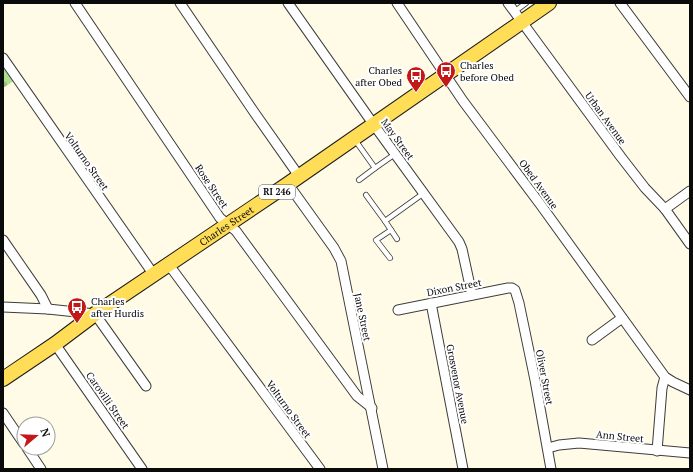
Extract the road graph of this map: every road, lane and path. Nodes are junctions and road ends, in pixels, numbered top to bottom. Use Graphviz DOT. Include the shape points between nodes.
graph roads {
  1 [pos="75,3"];
  2 [pos="180,3"];
  3 [pos="288,3"];
  4 [pos="397,3"];
  5 [pos="508,3"];
  6 [pos="549,3"];
  7 [pos="620,3"];
  8 [pos="529,7"];
  9 [pos="517,17"];
  10 [pos="3,58"];
  11 [pos="446,75"];
  12 [pos="690,97"];
  13 [pos="374,125"];
  14 [pos="354,138"];
  15 [pos="395,154"];
  16 [pos="375,168"];
  17 [pos="294,180"];
  18 [pos="360,180"];
  19 [pos="690,191"];
  20 [pos="424,193"];
  21 [pos="366,195"];
  22 [pos="665,209"];
  23 [pos="385,221"];
  24 [pos="228,225"];
  25 [pos="391,230"];
  26 [pos="396,239"];
  27 [pos="3,240"];
  28 [pos="690,244"];
  29 [pos="390,258"];
  30 [pos="169,265"];
  31 [pos="154,275"];
  32 [pos="515,290"];
  33 [pos="472,295"];
  34 [pos="431,303"];
  35 [pos="3,307"];
  36 [pos="48,309"];
  37 [pos="398,310"];
  38 [pos="95,314"];
  39 [pos="622,318"];
  40 [pos="592,340"];
  41 [pos="55,344"];
  42 [pos="665,377"];
  43 [pos="3,379"];
  44 [pos="146,386"];
  45 [pos="690,390"];
  46 [pos="372,408"];
  47 [pos="3,413"];
  48 [pos="16,432"];
  49 [pos="548,448"];
  50 [pos="657,451"];
  51 [pos="690,453"];
  52 [pos="32,456"];
  53 [pos="41,469"];
  54 [pos="142,469"];
  55 [pos="320,469"];
  56 [pos="383,469"];
  57 [pos="463,469"];
  58 [pos="551,469"];
  1 -- 24 [label="street, Rose Street" via="220,218"];
  2 -- 17 [label="street, Jane Street" via="254,112"];
  3 -- 13 [label="street, May Street"];
  4 -- 11 [label="street, Obed Avenue"];
  5 -- 9 [label="street, Urban Avenue"];
  6 -- 8 [label="main road, Charles Street / RI 246"];
  7 -- 12 [label="street"];
  8 -- 9 [label="main road, Charles Street / RI 246"];
  9 -- 11 [label="main road, Charles Street / RI 246"];
  9 -- 22 [label="street, Urban Avenue" via="621,157"];
  10 -- 31 [label="street, Volturno Street"];
  11 -- 13 [label="main road, Charles Street / RI 246"];
  11 -- 39 [label="street, Obed Avenue"];
  13 -- 14 [label="main road, Charles Street / RI 246"];
  13 -- 15 [label="street, May Street"];
  14 -- 16 [label="lane"];
  14 -- 17 [label="main road, Charles Street / RI 246"];
  15 -- 16 [label="lane"];
  15 -- 20 [label="street, May Street"];
  16 -- 18 [label="lane"];
  17 -- 24 [label="main road, Charles Street / RI 246"];
  17 -- 46 [label="street, Jane Street" via="341,261"];
  19 -- 22 [label="street"];
  20 -- 23 [label="lane"];
  20 -- 33 [label="street, May Street" via="461,245"];
  21 -- 23 [label="lane"];
  22 -- 28 [label="street, Urban Avenue"];
  23 -- 25 [label="lane"];
  24 -- 30 [label="main road, Charles Street / RI 246"];
  24 -- 46 [label="street, Rose Street" via="236,231 357,396"];
  25 -- 26 [label="lane"];
  25 -- 29 [label="lane" via="376,240"];
  27 -- 36 [label="street"];
  30 -- 31 [label="main road, Charles Street / RI 246"];
  30 -- 55 [label="street, Volturno Street"];
  31 -- 38 [label="main road, Charles Street / RI 246"];
  32 -- 33 [label="street, Dixon Street" via="508,288"];
  32 -- 49 [label="street, Oliver Street" via="536,380"];
  33 -- 34 [label="street, Dixon Street"];
  34 -- 37 [label="street, Dixon Street"];
  34 -- 57 [label="street, Grosvenor Avenue"];
  35 -- 36 [label="street"];
  36 -- 38 [label="street"];
  38 -- 41 [label="main road, Charles Street / RI 246"];
  38 -- 44 [label="street"];
  39 -- 40 [label="street"];
  39 -- 42 [label="street, Obed Avenue"];
  41 -- 43 [label="main road, Charles Street / RI 246"];
  41 -- 54 [label="street, Carovilli Street"];
  42 -- 45 [label="street, Obed Avenue"];
  42 -- 50 [label="street"];
  46 -- 56 [label="street, Jane Street"];
  47 -- 48 [label="street"];
  49 -- 50 [label="street, Ann Street" via="579,443"];
  49 -- 58 [label="street, Oliver Street"];
  50 -- 51 [label="street, Ann Street"];
  52 -- 53 [label="street"];
}
